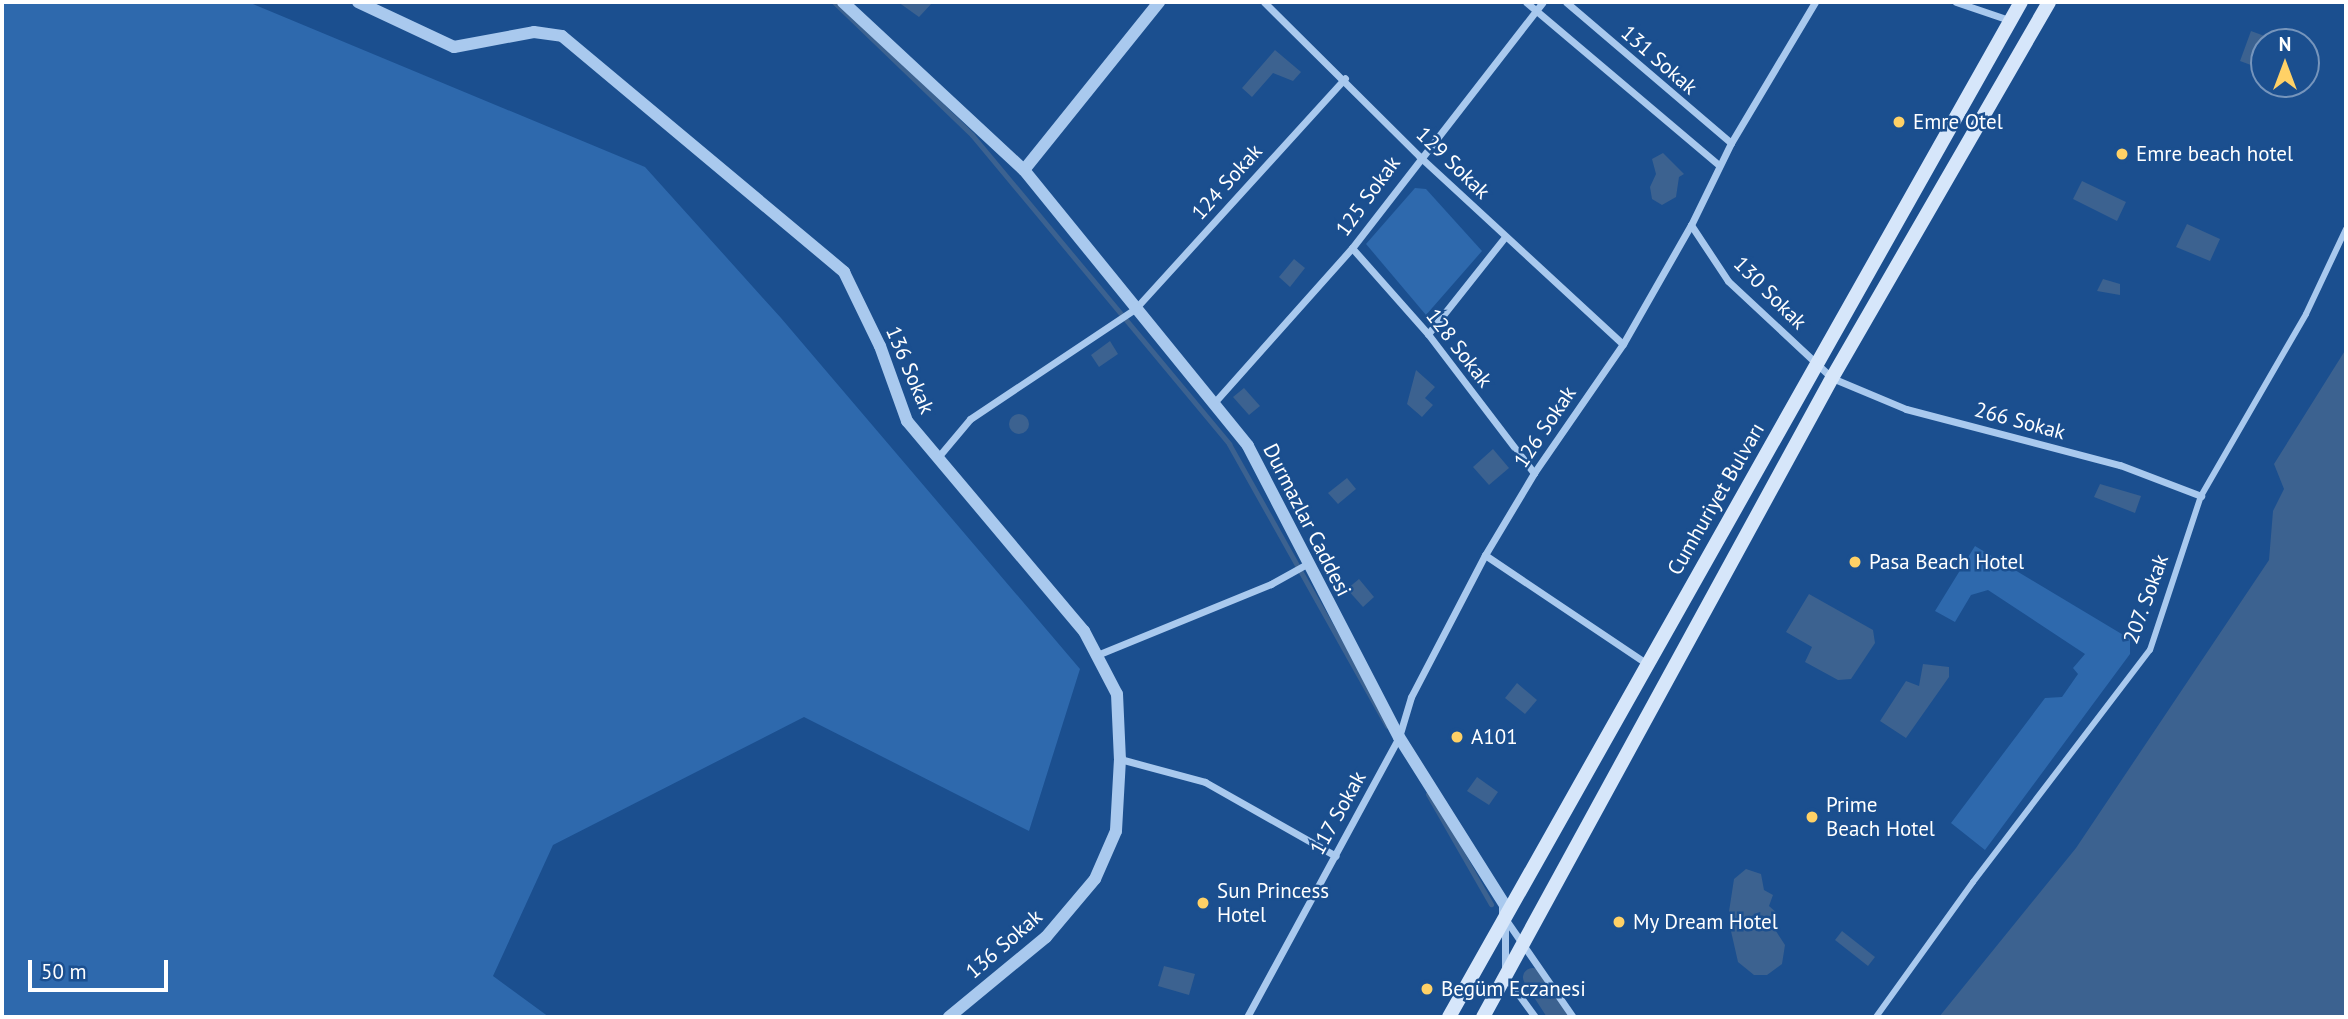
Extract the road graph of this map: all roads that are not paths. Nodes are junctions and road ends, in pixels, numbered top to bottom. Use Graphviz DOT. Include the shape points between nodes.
graph roads {
  1 [pos="358,2"];
  2 [pos="843,2"];
  3 [pos="1159,2"];
  4 [pos="1264,2"];
  5 [pos="1526,2"];
  6 [pos="1543,2"];
  7 [pos="1566,2"];
  8 [pos="1815,2"];
  9 [pos="1956,2"];
  10 [pos="2021,2"];
  11 [pos="2049,2"];
  12 [pos="1536,11"];
  13 [pos="2010,20"];
  14 [pos="1345,78"];
  15 [pos="1731,143"];
  16 [pos="1419,156"];
  17 [pos="1719,165"];
  18 [pos="1024,170"];
  19 [pos="1691,225"];
  20 [pos="2346,229"];
  21 [pos="1505,237"];
  22 [pos="1352,248"];
  23 [pos="1135,309"];
  24 [pos="1428,334"];
  25 [pos="1623,344"];
  26 [pos="1818,363"];
  27 [pos="1832,378"];
  28 [pos="1213,404"];
  29 [pos="939,456"];
  30 [pos="1534,473"];
  31 [pos="2201,496"];
  32 [pos="1485,555"];
  33 [pos="1307,564"];
  34 [pos="1658,641"];
  35 [pos="1680,650"];
  36 [pos="1097,655"];
  37 [pos="1646,663"];
  38 [pos="1399,737"];
  39 [pos="1121,759"];
  40 [pos="1336,856"];
  41 [pos="1506,920"];
  42 [pos="1520,945"];
  43 [pos="1505,976"];
  44 [pos="948,1017"];
  45 [pos="1247,1017"];
  46 [pos="1449,1017"];
  47 [pos="1483,1017"];
  48 [pos="1535,1017"];
  49 [pos="1573,1017"];
  50 [pos="1876,1017"];
  1 -- 29 [label="street, 136 Sokak" via="454,47 534,32 562,36 844,272 880,346 906,421"];
  2 -- 18 [label="street, Durmazlar Caddesi"];
  3 -- 18 [label="street"];
  4 -- 14 [label="street, 129 Sokak"];
  5 -- 12 [label="street"];
  6 -- 12 [label="street, 125 Sokak"];
  7 -- 15 [label="street, 131 Sokak"];
  8 -- 15 [label="street, 126 Sokak"];
  9 -- 13 [label="street"];
  10 -- 13 [label="main road, Cumhuriyet Bulvarı"];
  11 -- 27 [label="main road, Cumhuriyet Bulvarı"];
  12 -- 16 [label="street, 125 Sokak"];
  12 -- 17 [label="street"];
  13 -- 26 [label="main road, Cumhuriyet Bulvarı"];
  14 -- 16 [label="street, 129 Sokak"];
  14 -- 23 [label="street, 124 Sokak"];
  15 -- 17 [label="street, 126 Sokak"];
  16 -- 21 [label="street, 129 Sokak"];
  16 -- 22 [label="street, 125 Sokak"];
  17 -- 19 [label="street, 126 Sokak"];
  18 -- 23 [label="street, Durmazlar Caddesi"];
  19 -- 25 [label="street, 126 Sokak"];
  19 -- 26 [label="street, 130 Sokak" via="1728,281"];
  20 -- 31 [label="street, 207. Sokak" via="2306,314"];
  21 -- 24 [label="street"];
  21 -- 25 [label="street, 129 Sokak"];
  22 -- 24 [label="street, 128 Sokak"];
  22 -- 28 [label="street, 125 Sokak"];
  23 -- 28 [label="street, Durmazlar Caddesi"];
  23 -- 29 [label="street, 124 Sokak" via="970,419"];
  24 -- 30 [label="street, 128 Sokak"];
  25 -- 30 [label="street, 126 Sokak"];
  26 -- 27 [label="street, 130 Sokak"];
  26 -- 34 [label="main road, Cumhuriyet Bulvarı"];
  27 -- 31 [label="street, 266 Sokak" via="1906,409 2120,465"];
  27 -- 35 [label="main road, Cumhuriyet Bulvarı"];
  28 -- 33 [label="street, Durmazlar Caddesi" via="1248,446"];
  29 -- 36 [label="street, 136 Sokak" via="1084,631"];
  30 -- 32 [label="street, 126 Sokak"];
  31 -- 50 [label="street, 207. Sokak" via="2150,650"];
  32 -- 37 [label="street"];
  32 -- 38 [label="street, 126 Sokak" via="1411,697"];
  33 -- 36 [label="street" via="1271,584"];
  33 -- 38 [label="street, Durmazlar Caddesi"];
  34 -- 35 [label="main road"];
  34 -- 37 [label="main road, Cumhuriyet Bulvarı"];
  35 -- 42 [label="main road, Cumhuriyet Bulvarı"];
  36 -- 39 [label="street, 136 Sokak" via="1117,694"];
  37 -- 41 [label="main road, Cumhuriyet Bulvarı"];
  38 -- 40 [label="street, 117 Sokak"];
  38 -- 41 [label="street, Durmazlar Caddesi" via="1505,905"];
  39 -- 40 [label="street" via="1205,782"];
  39 -- 44 [label="street, 136 Sokak" via="1116,831 1095,879 1046,937"];
  40 -- 45 [label="street, 117 Sokak"];
  41 -- 42 [label="street"];
  41 -- 43 [label="street"];
  41 -- 46 [label="main road, Cumhuriyet Bulvarı"];
  42 -- 43 [label="main road, Cumhuriyet Bulvarı"];
  42 -- 49 [label="street"];
  43 -- 47 [label="main road, Cumhuriyet Bulvarı"];
  43 -- 48 [label="street"];
}
